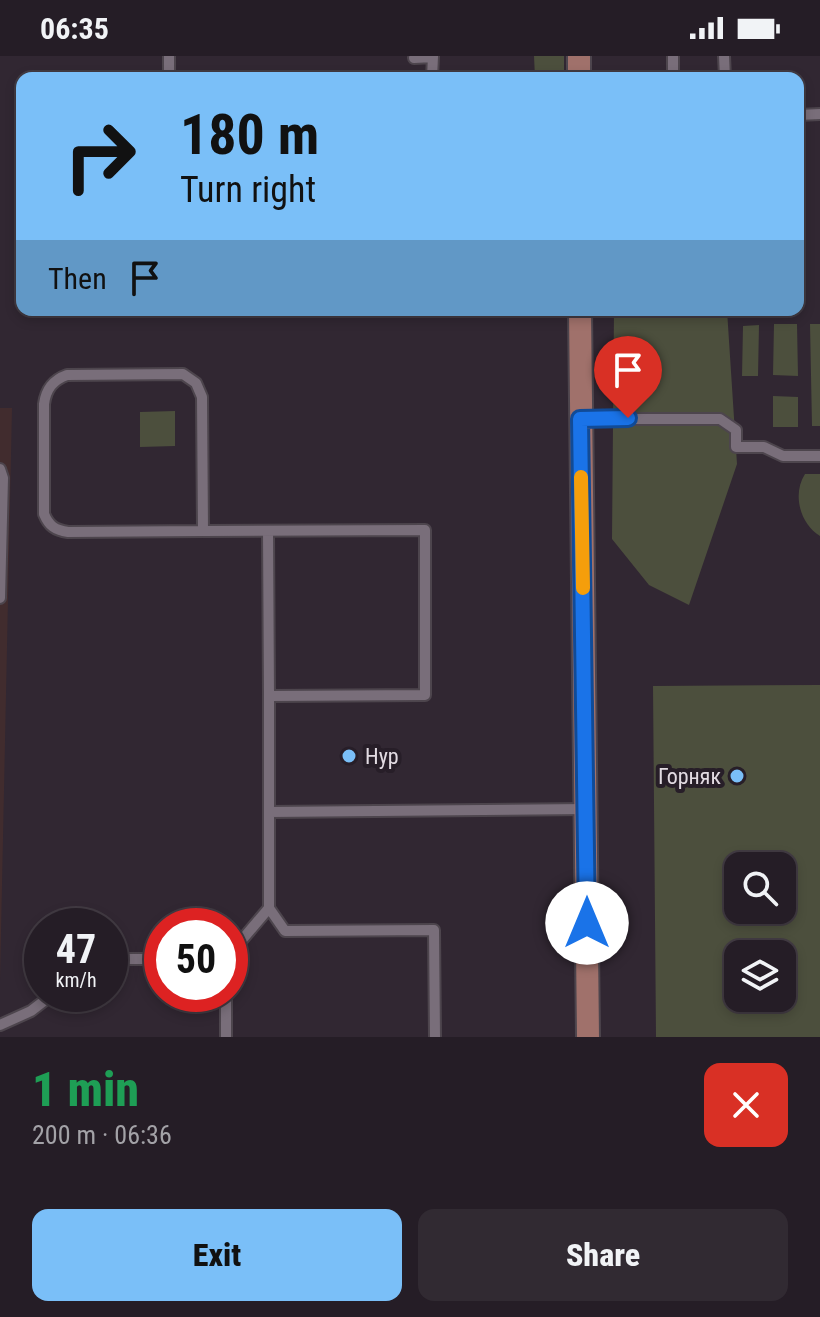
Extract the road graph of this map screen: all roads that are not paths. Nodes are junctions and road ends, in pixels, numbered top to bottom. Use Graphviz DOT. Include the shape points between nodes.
graph roads {
  1 [pos="433,56"];
  2 [pos="414,58"];
  3 [pos="580,316"];
  4 [pos="580,419"];
  5 [pos="820,456"];
  6 [pos="0,469"];
  7 [pos="203,531"];
  8 [pos="268,531"];
  9 [pos="0,598"];
  10 [pos="269,696"];
  11 [pos="587,809"];
  12 [pos="269,812"];
  13 [pos="269,908"];
  14 [pos="248,933"];
  15 [pos="29,1012"];
  16 [pos="226,1012"];
  17 [pos="0,1025"];
  18 [pos="226,1037"];
  19 [pos="435,1037"];
  20 [pos="588,1037"];
  1 -- 2 [label="lane"];
  3 -- 4 [label="main road"];
  4 -- 5 [label="lane" via="720,419 736,430 736,447"];
  4 -- 11 [label="main road"];
  6 -- 9 [label="lane"];
  7 -- 7 [label="lane" via="202,397 196,383 183,374 67,375 55,381 44,404 44,514 51,526 68,532"];
  7 -- 8 [label="lane"];
  8 -- 10 [label="lane"];
  8 -- 10 [label="lane" via="425,530 425,695"];
  10 -- 12 [label="lane"];
  11 -- 12 [label="lane"];
  11 -- 20 [label="main road"];
  12 -- 13 [label="lane"];
  13 -- 14 [label="lane"];
  13 -- 19 [label="lane" via="285,931 434,930"];
  15 -- 17 [label="lane"];
  16 -- 18 [label="lane"];
}
